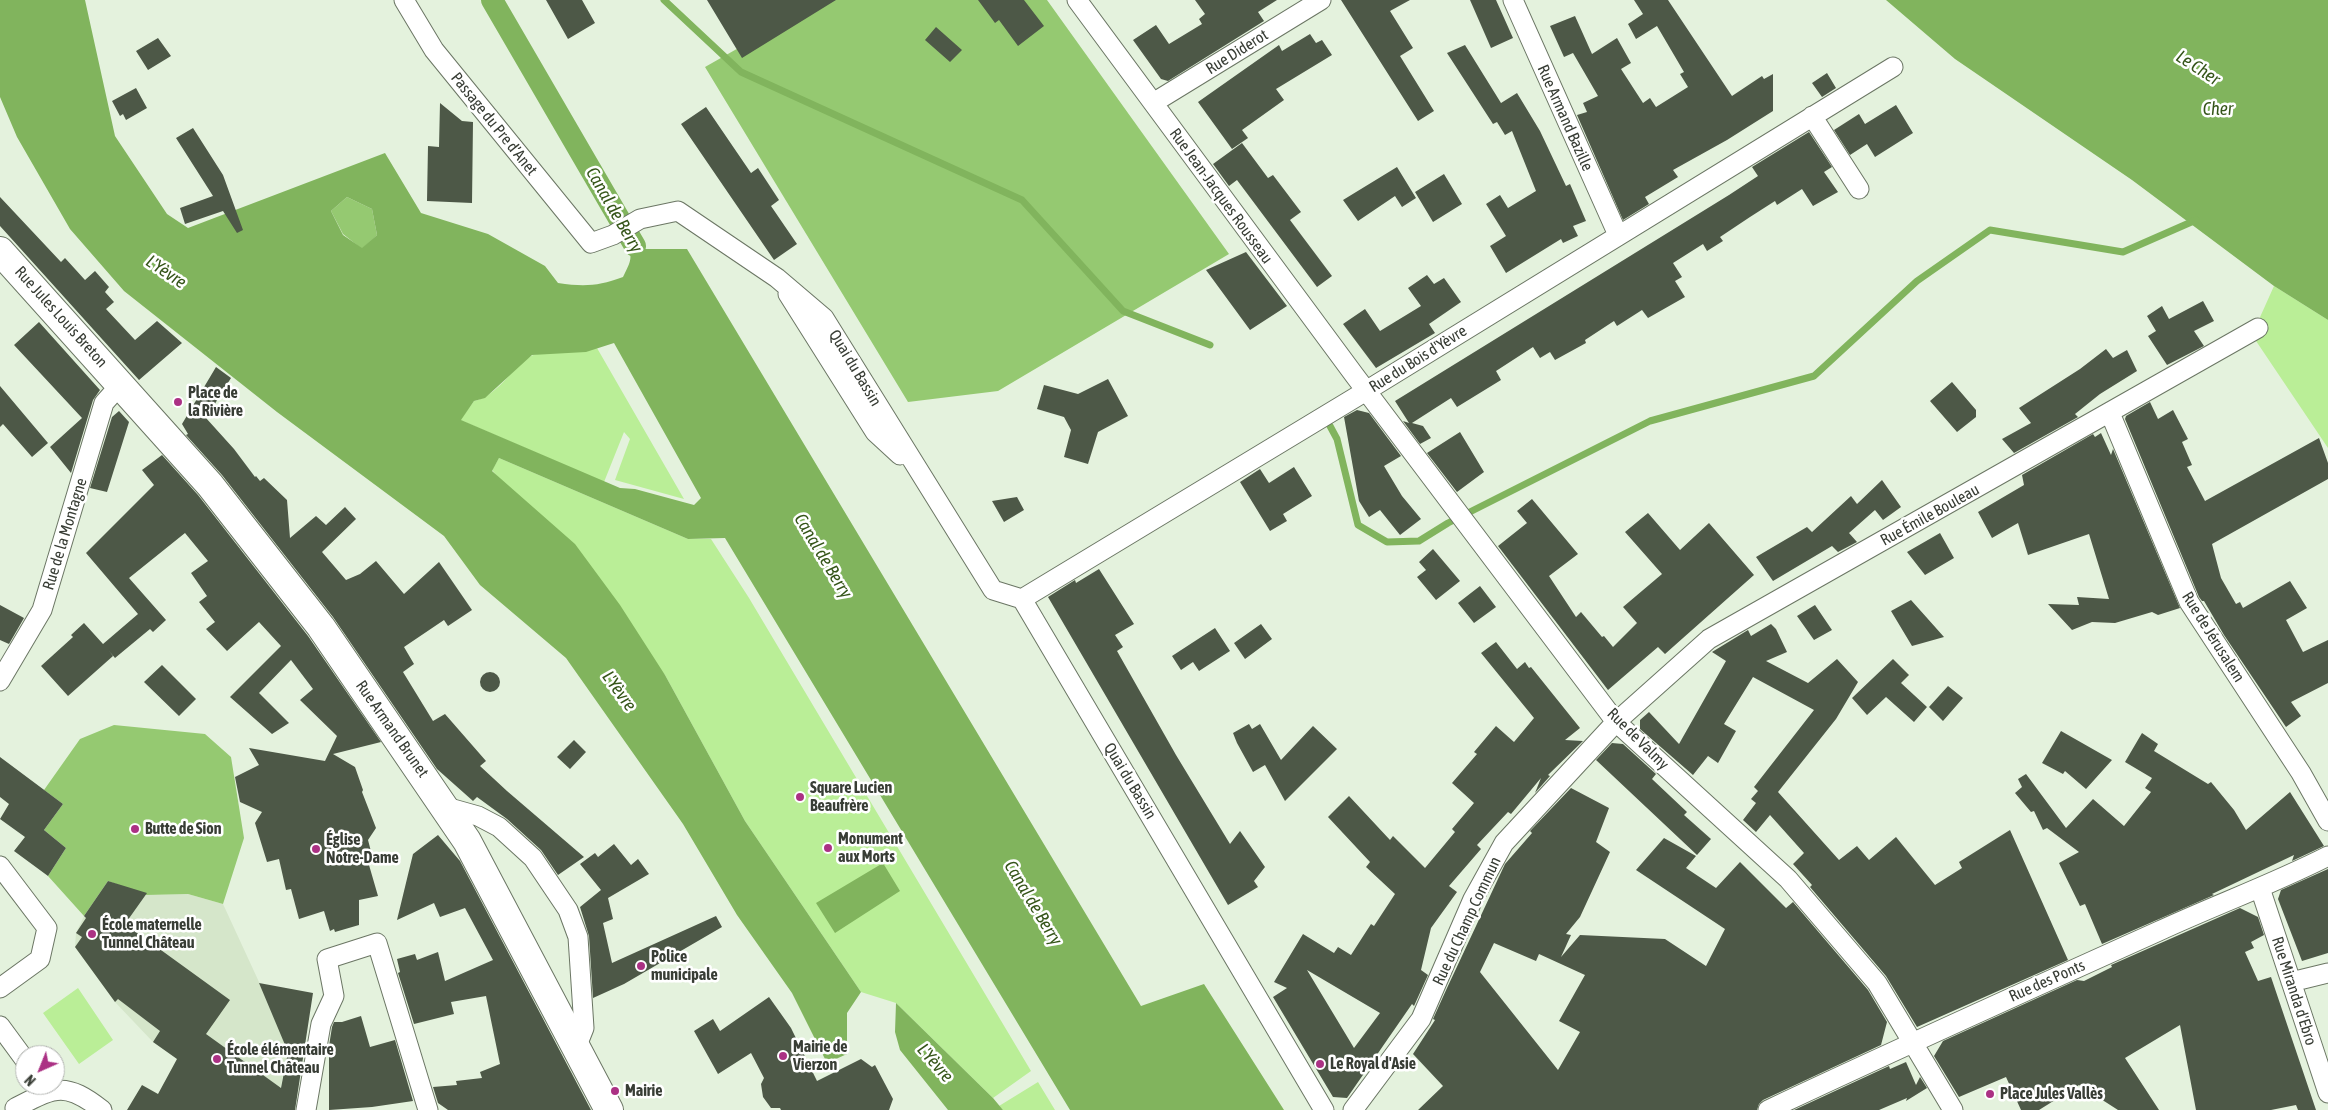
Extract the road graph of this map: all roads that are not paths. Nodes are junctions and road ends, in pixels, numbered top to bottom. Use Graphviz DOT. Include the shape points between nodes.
graph roads {
  1 [pos="404,0"];
  2 [pos="1077,0"];
  3 [pos="1320,0"];
  4 [pos="1513,0"];
  5 [pos="1893,67"];
  6 [pos="1153,103"];
  7 [pos="1812,116"];
  8 [pos="1859,189"];
  9 [pos="1618,235"];
  10 [pos="592,242"];
  11 [pos="0,250"];
  12 [pos="2258,328"];
  13 [pos="122,384"];
  14 [pos="1366,391"];
  15 [pos="2110,413"];
  16 [pos="1022,599"];
  17 [pos="0,681"];
  18 [pos="1616,722"];
  19 [pos="2322,800"];
  20 [pos="446,808"];
  21 [pos="2328,821"];
  22 [pos="2327,856"];
  23 [pos="0,866"];
  24 [pos="2260,888"];
  25 [pos="2328,973"];
  26 [pos="2291,982"];
  27 [pos="0,988"];
  28 [pos="0,1026"];
  29 [pos="1911,1043"];
  30 [pos="15,1046"];
  31 [pos="576,1048"];
  32 [pos="65,1090"];
  33 [pos="2328,1093"];
  34 [pos="34,1095"];
  35 [pos="15,1108"];
  36 [pos="102,1110"];
  37 [pos="306,1110"];
  38 [pos="428,1110"];
  39 [pos="609,1110"];
  40 [pos="1324,1110"];
  41 [pos="1354,1110"];
  42 [pos="1768,1110"];
  43 [pos="1953,1110"];
  1 -- 10 [label="street, Passage du Pre d’Anet" via="434,50"];
  2 -- 6 [label="street, Rue Jean-Jacques Rousseau"];
  3 -- 6 [label="street, Rue Diderot"];
  4 -- 9 [label="street, Rue Armand Bazille"];
  5 -- 7 [label="street, Rue du Bois d'Yèvre"];
  6 -- 14 [label="street, Rue Jean-Jacques Rousseau"];
  7 -- 8 [label="street"];
  7 -- 9 [label="street, Rue du Bois d'Yèvre"];
  9 -- 14 [label="street, Rue du Bois d'Yèvre"];
  10 -- 16 [label="street, Quai du Bassin" via="640,220 678,211 777,278 875,432 918,472 993,590"];
  11 -- 13 [label="main road, Rue Jules Louis Breton"];
  12 -- 15 [label="street, Rue Émile Bouleau"];
  13 -- 17 [label="street, Rue de la Montagne" via="104,403 42,610"];
  13 -- 20 [label="main road, Rue Armand Brunet" via="210,485 301,600"];
  14 -- 16 [label="street, Rue du Bois d'Yèvre"];
  14 -- 18 [label="street, Rue de Valmy"];
  15 -- 18 [label="street, Rue Émile Bouleau" via="1709,639"];
  15 -- 19 [label="street, Rue de Jérusalem" via="2188,602 2301,774"];
  16 -- 40 [label="street, Quai du Bassin"];
  18 -- 29 [label="street, Rue de Valmy" via="1788,879 1877,983"];
  18 -- 41 [label="street, Rue du Champ Commun" via="1504,843 1474,899 1421,1019"];
  19 -- 21 [label="street, Rue de Jérusalem"];
  20 -- 31 [label="main road, Rue Armand Brunet" via="478,859"];
  20 -- 31 [label="street" via="478,816 499,828 533,858 568,910 578,937 584,1019"];
  22 -- 24 [label="street, Rue des Ponts"];
  23 -- 27 [label="street" via="47,928 40,959"];
  24 -- 26 [label="street, Rue Miranda d'Ebro"];
  24 -- 29 [label="street, Rue des Ponts"];
  25 -- 26 [label="street"];
  26 -- 33 [label="street, Rue Miranda d'Ebro"];
  28 -- 30 [label="street"];
  29 -- 42 [label="street, Rue des Ponts"];
  29 -- 43 [label="street, Rue de Valmy"];
  31 -- 39 [label="main road, Rue Armand Brunet"];
  32 -- 36 [label="street" via="84,1095"];
  34 -- 35 [label="street"];
  37 -- 38 [label="street" via="321,1024 334,996 327,958 377,943"];
}
